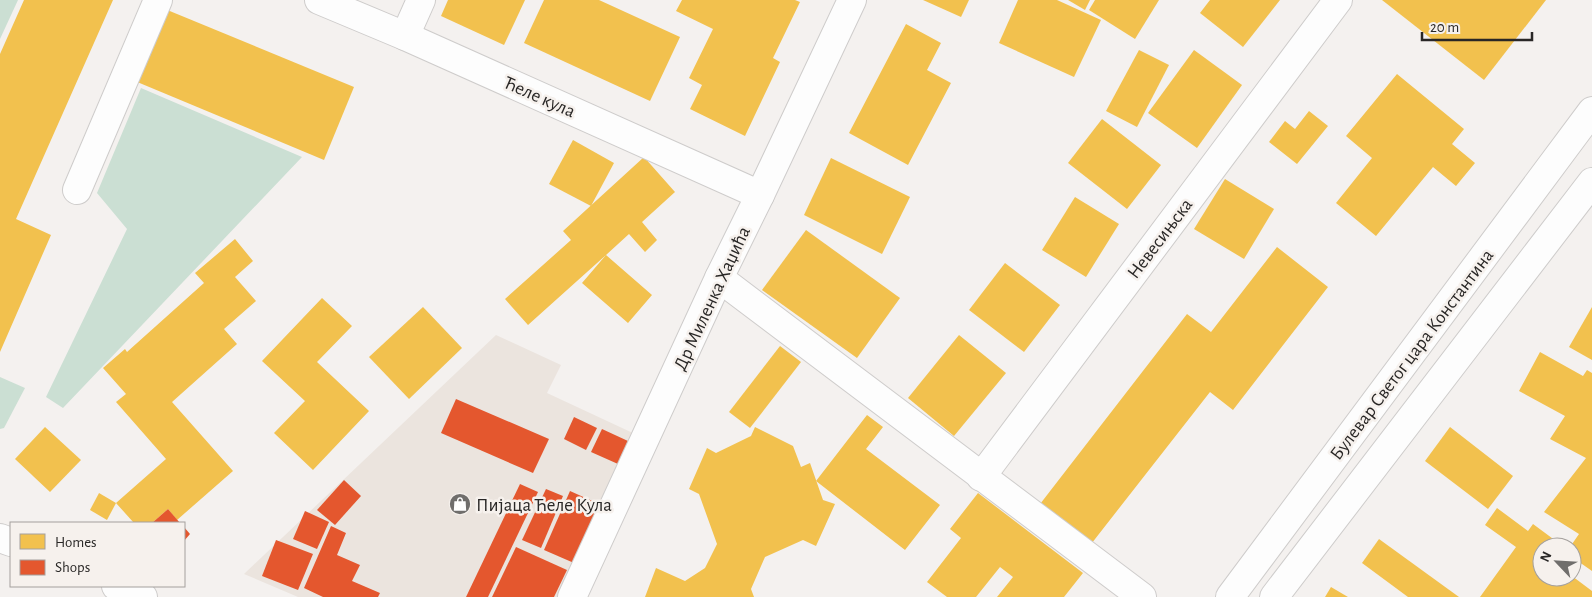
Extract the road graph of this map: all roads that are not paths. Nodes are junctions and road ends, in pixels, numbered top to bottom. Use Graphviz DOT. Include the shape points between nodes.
graph roads {
  1 [pos="158,0"];
  2 [pos="319,0"];
  3 [pos="421,0"];
  4 [pos="852,0"];
  5 [pos="1338,0"];
  6 [pos="405,36"];
  7 [pos="1592,111"];
  8 [pos="1592,182"];
  9 [pos="76,190"];
  10 [pos="760,195"];
  11 [pos="719,278"];
  12 [pos="981,476"];
  13 [pos="118,587"];
  14 [pos="143,597"];
  15 [pos="572,597"];
  16 [pos="1142,597"];
  17 [pos="1230,597"];
  18 [pos="1274,597"];
  1 -- 9 [label="street"];
  2 -- 6 [label="street, Ћеле кула"];
  3 -- 6 [label="street"];
  4 -- 10 [label="street, Др Миленка Хаџића"];
  5 -- 12 [label="street, Невесињска"];
  6 -- 10 [label="street, Ћеле кула"];
  7 -- 17 [label="street, Булевар Светог цара Константина"];
  8 -- 18 [label="street, Булевар Светог цара Константина"];
  10 -- 11 [label="street, Др Миленка Хаџића"];
  11 -- 12 [label="street"];
  11 -- 15 [label="street, Др Миленка Хаџића"];
  12 -- 16 [label="street"];
  13 -- 14 [label="street"];
}
